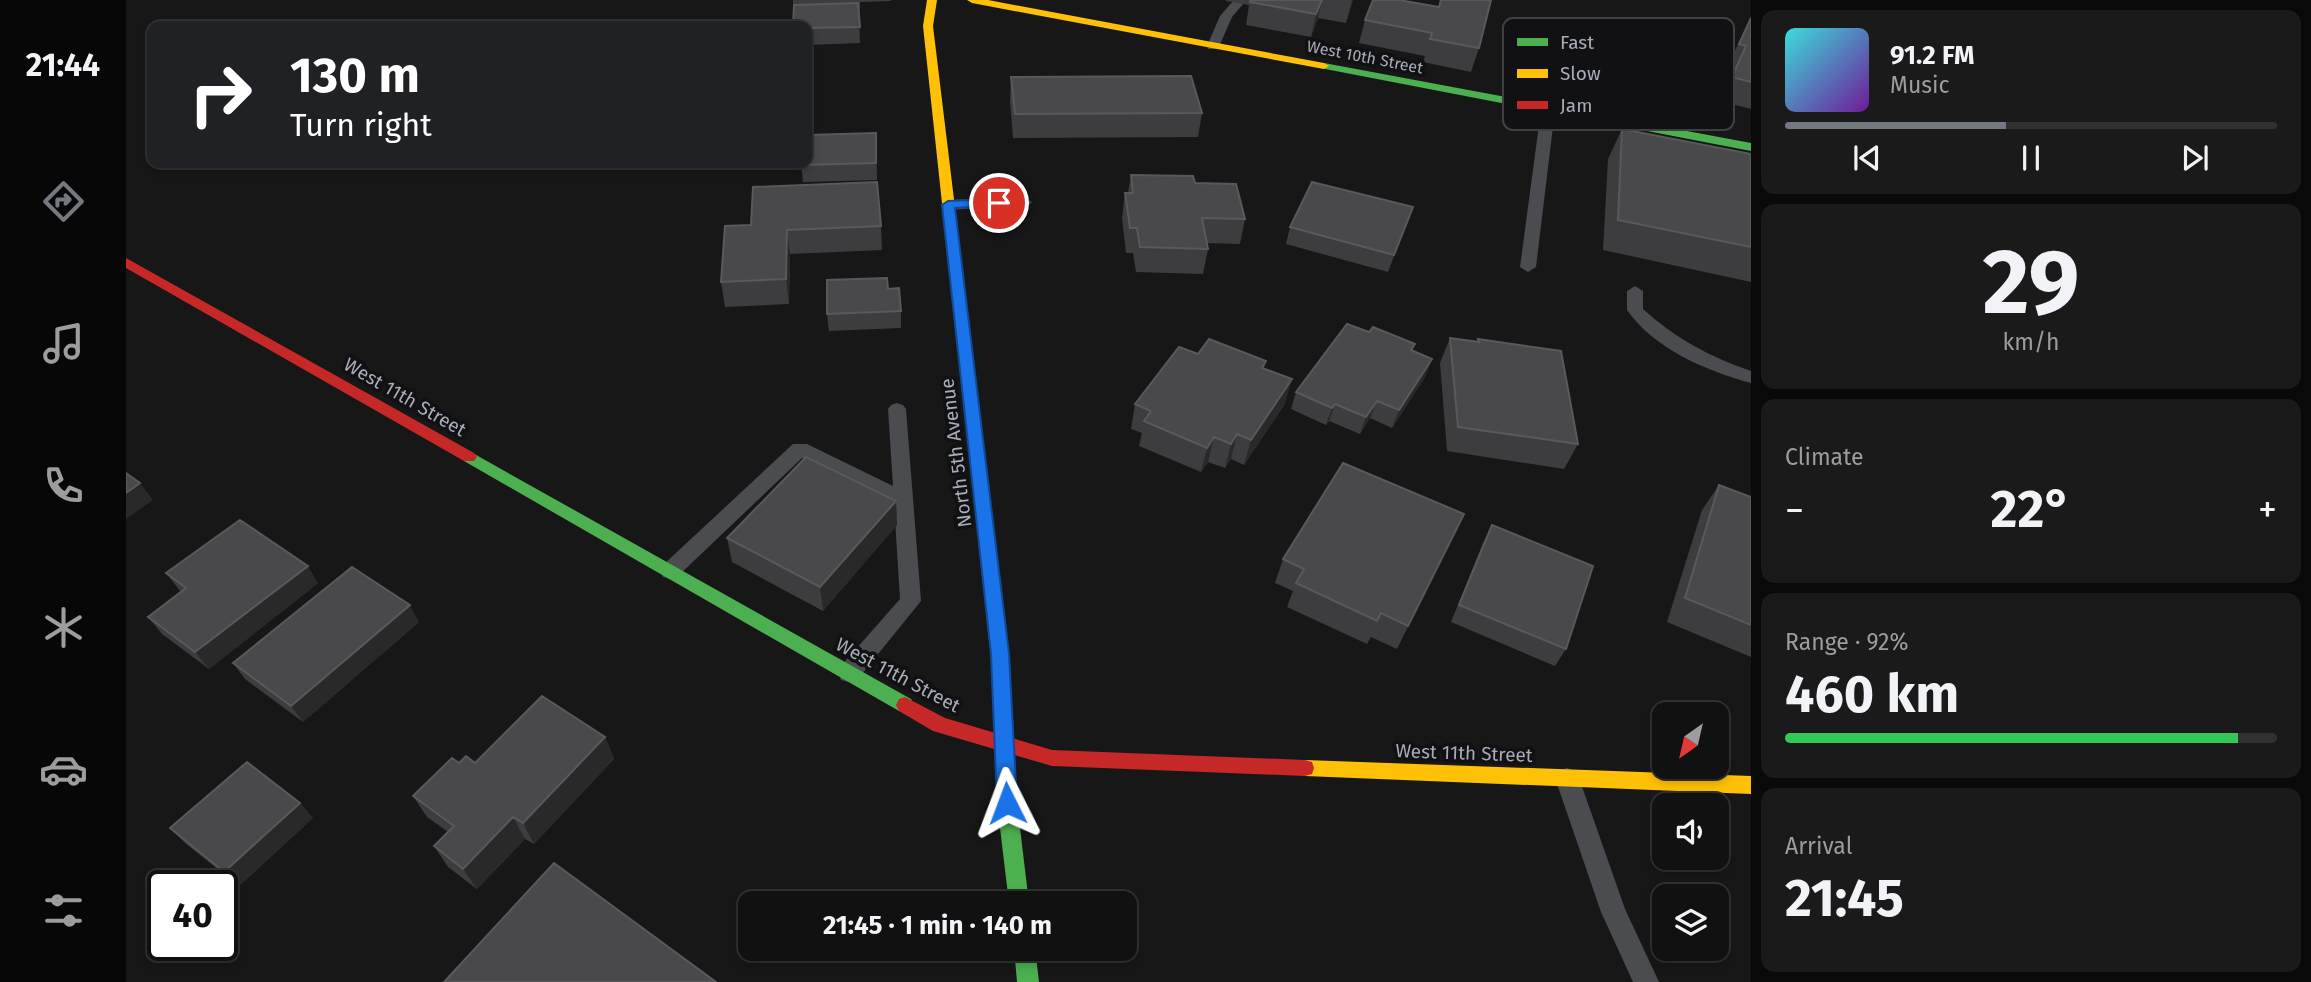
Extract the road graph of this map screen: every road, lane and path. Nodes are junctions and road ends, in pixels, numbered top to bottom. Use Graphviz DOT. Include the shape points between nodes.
graph roads {
  1 [pos="932,0"];
  2 [pos="972,0"];
  3 [pos="1238,3"];
  4 [pos="1213,46"];
  5 [pos="1503,101"];
  6 [pos="1545,130"];
  7 [pos="1658,130"];
  8 [pos="1751,147"];
  9 [pos="1024,202"];
  10 [pos="948,205"];
  11 [pos="126,262"];
  12 [pos="1528,267"];
  13 [pos="1634,291"];
  14 [pos="1751,377"];
  15 [pos="897,409"];
  16 [pos="903,499"];
  17 [pos="670,571"];
  18 [pos="849,673"];
  19 [pos="1004,744"];
  20 [pos="1567,778"];
  21 [pos="1751,785"];
  22 [pos="1018,891"];
  23 [pos="1026,961"];
  24 [pos="1028,982"];
  25 [pos="1646,982"];
  1 -- 10 [label="street, North 5th Avenue" via="928,26"];
  2 -- 4 [label="street, West 10th Street"];
  3 -- 4 [label="lane" via="1226,16"];
  4 -- 5 [label="street, West 10th Street"];
  6 -- 12 [label="lane"];
  7 -- 8 [label="street, West 10th Street"];
  9 -- 10 [label="lane"];
  10 -- 19 [label="street, North 5th Avenue" via="1000,654"];
  11 -- 17 [label="street, West 11th Street"];
  13 -- 14 [label="lane" via="1636,310 1679,348"];
  15 -- 16 [label="lane"];
  16 -- 17 [label="lane" via="800,449"];
  16 -- 18 [label="lane" via="911,601"];
  17 -- 18 [label="street, West 11th Street"];
  18 -- 19 [label="street, West 11th Street" via="940,725"];
  19 -- 20 [label="street, West 11th Street" via="1052,758"];
  19 -- 22 [label="street, North 5th Avenue"];
  20 -- 21 [label="street, West 11th Street"];
  20 -- 25 [label="lane" via="1614,912"];
  23 -- 24 [label="street"];
}
